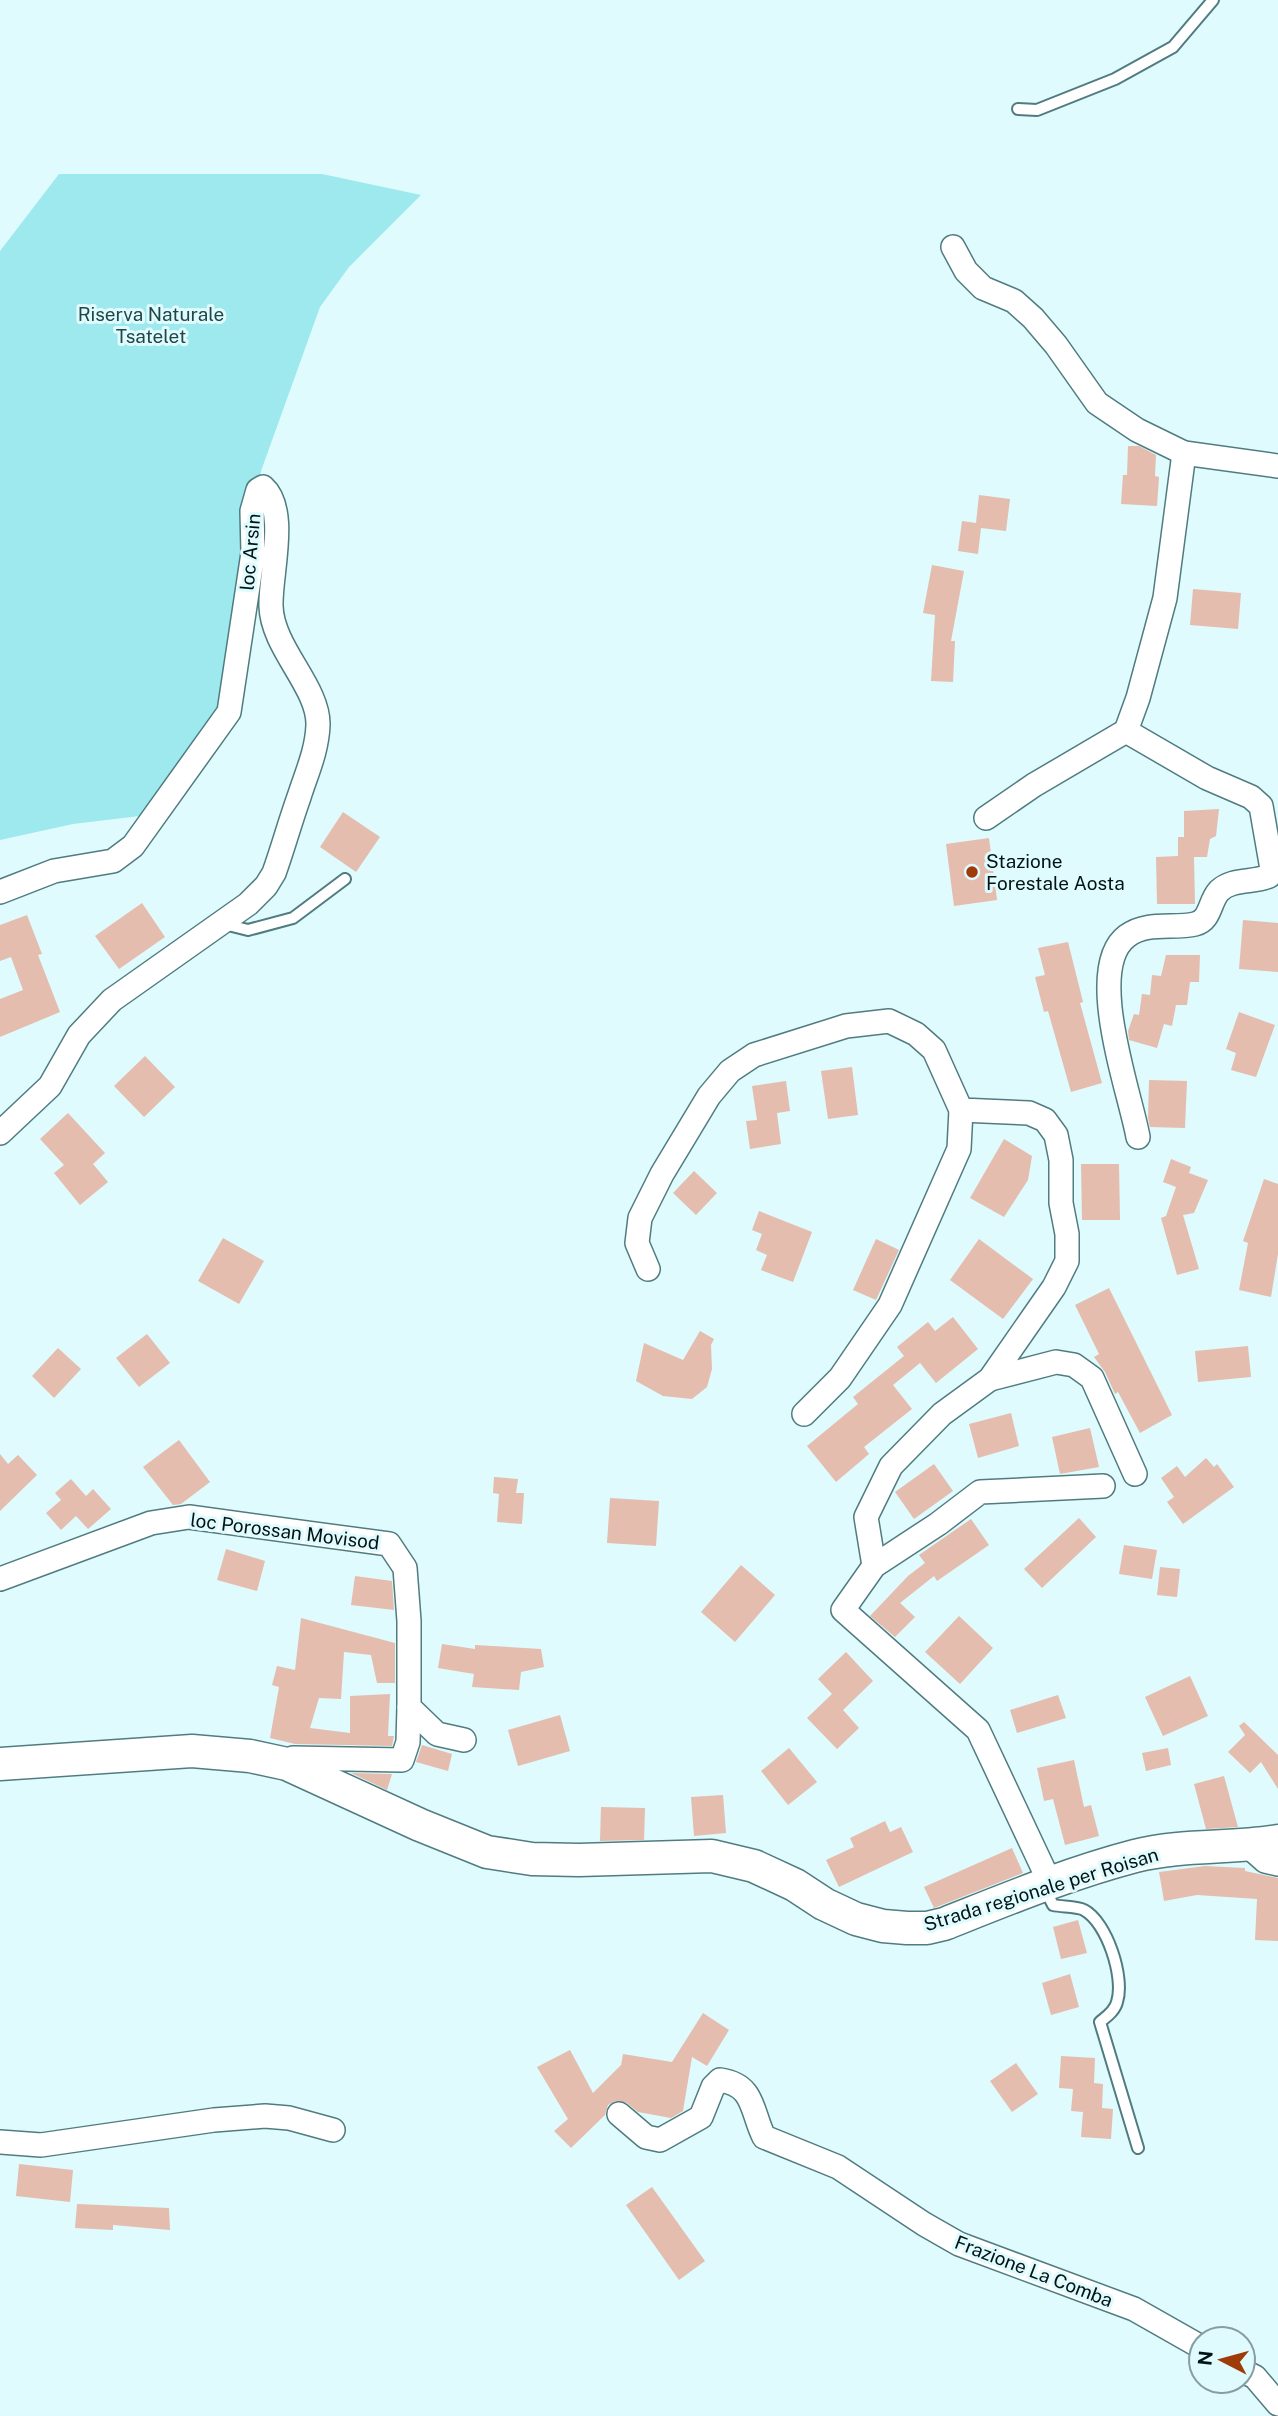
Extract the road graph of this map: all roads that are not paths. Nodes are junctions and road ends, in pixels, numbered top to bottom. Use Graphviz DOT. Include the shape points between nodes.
graph roads {
  1 [pos="1213,0"];
  2 [pos="1018,109"];
  3 [pos="953,247"];
  4 [pos="1184,453"];
  5 [pos="1278,466"];
  6 [pos="1126,731"];
  7 [pos="986,817"];
  8 [pos="345,879"];
  9 [pos="0,892"];
  10 [pos="218,923"];
  11 [pos="961,1110"];
  12 [pos="0,1133"];
  13 [pos="1138,1137"];
  14 [pos="648,1269"];
  15 [pos="990,1379"];
  16 [pos="804,1414"];
  17 [pos="1135,1474"];
  18 [pos="1103,1486"];
  19 [pos="874,1566"];
  20 [pos="0,1579"];
  21 [pos="409,1707"];
  22 [pos="464,1740"];
  23 [pos="0,1764"];
  24 [pos="287,1764"];
  25 [pos="1278,1841"];
  26 [pos="1247,1845"];
  27 [pos="1278,1864"];
  28 [pos="1050,1883"];
  29 [pos="619,2114"];
  30 [pos="333,2130"];
  31 [pos="0,2142"];
  32 [pos="1138,2148"];
  33 [pos="1187,2339"];
  34 [pos="1257,2379"];
  35 [pos="1278,2404"];
  1 -- 2 [label="lane" via="1173,47 1115,79 1037,110"];
  3 -- 4 [label="street" via="966,271 983,288 1014,301 1033,318 1097,403"];
  4 -- 5 [label="street"];
  4 -- 6 [label="street" via="1165,598"];
  6 -- 7 [label="street"];
  6 -- 13 [label="street" via="1207,778 1238,789 1261,806 1272,869 1269,877 1246,879 1222,889 1207,917 1196,924 1143,928 1126,937 1114,955 1108,974 1110,1013"];
  8 -- 10 [label="lane" via="293,918 248,930"];
  9 -- 10 [label="street, loc Arsin" via="54,871 113,861 133,846 229,712 253,552 252,511 263,487 275,505 271,608 276,630 315,705 317,738 274,873 247,904"];
  10 -- 12 [label="street, loc Arsin" via="112,1000 79,1035 50,1086"];
  11 -- 14 [label="street" via="934,1051 916,1034 889,1021 846,1026 754,1055 730,1071 709,1096 640,1217 637,1242"];
  11 -- 15 [label="street" via="1029,1113 1045,1120 1056,1135 1061,1160 1067,1261"];
  11 -- 16 [label="street" via="959,1149 890,1305 840,1378"];
  15 -- 17 [label="street" via="1056,1362 1074,1364 1092,1378"];
  15 -- 19 [label="street" via="942,1414 891,1466 866,1517"];
  18 -- 19 [label="street" via="979,1492"];
  19 -- 28 [label="street" via="843,1610 978,1730"];
  20 -- 21 [label="street, loc Porossan Movisod" via="151,1523 189,1517 389,1544 405,1568"];
  21 -- 22 [label="street" via="437,1734"];
  21 -- 24 [label="street, loc Porossan Movisod" via="408,1742 402,1760 310,1757 293,1758"];
  23 -- 24 [label="main road, Strada regionale per Roisan" via="192,1751"];
  24 -- 28 [label="main road, Strada regionale per Roisan" via="487,1852 579,1860 712,1856 754,1866 856,1919 883,1926 927,1928"];
  25 -- 26 [label="main road, Strada regionale per Roisan"];
  26 -- 27 [label="street" via="1265,1861"];
  26 -- 28 [label="main road, Strada regionale per Roisan" via="1166,1850"];
  28 -- 32 [label="lane" via="1048,1895 1053,1905 1083,1909 1103,1928 1114,1960 1120,1988 1117,2005 1100,2022"];
  29 -- 33 [label="street, Frazione La Comba" via="646,2137 660,2140 701,2117 720,2080 733,2082 749,2094 764,2137 838,2167 959,2244 1134,2309"];
  30 -- 31 [label="street" via="265,2116 41,2145"];
  34 -- 35 [label="street"];
}
